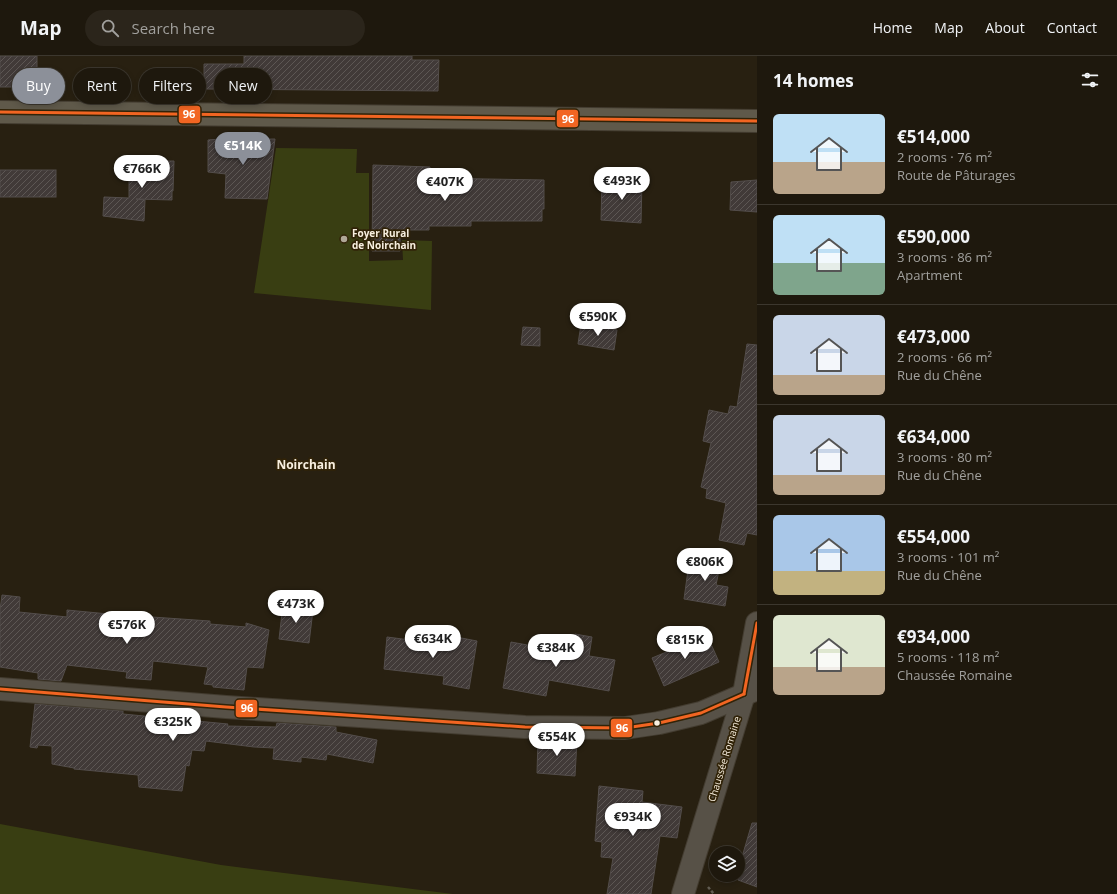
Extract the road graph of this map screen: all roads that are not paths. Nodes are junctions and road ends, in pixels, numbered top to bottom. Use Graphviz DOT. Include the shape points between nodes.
graph roads {
  1 [pos="0,112"];
  2 [pos="757,121"];
  3 [pos="757,623"];
  4 [pos="0,689"];
  5 [pos="750,691"];
  6 [pos="683,894"];
  1 -- 2 [label="main road"];
  3 -- 5 [label="street, Chaussée Romaine"];
  4 -- 5 [label="street" via="525,727 617,728 659,723 701,713"];
  5 -- 6 [label="street, Chaussée Romaine"];
}
